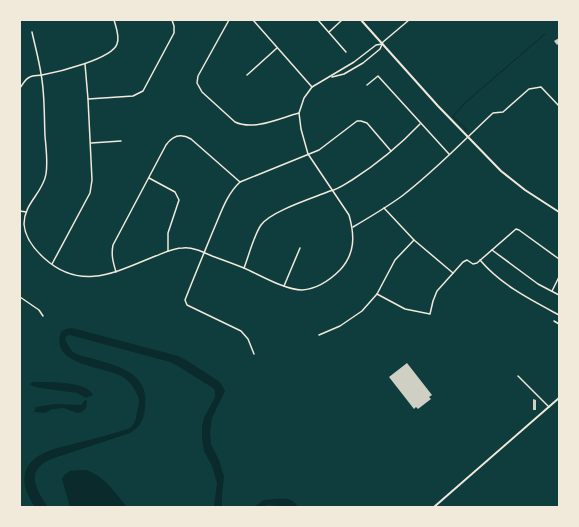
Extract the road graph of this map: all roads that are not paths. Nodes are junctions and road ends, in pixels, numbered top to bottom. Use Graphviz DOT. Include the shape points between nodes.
graph roads {
  1 [pos="114,20"];
  2 [pos="172,20"];
  3 [pos="230,20"];
  4 [pos="253,20"];
  5 [pos="318,20"];
  6 [pos="342,20"];
  7 [pos="361,20"];
  8 [pos="409,20"];
  9 [pos="32,32"];
  10 [pos="329,32"];
  11 [pos="382,44"];
  12 [pos="277,48"];
  13 [pos="346,52"];
  14 [pos="85,64"];
  15 [pos="42,75"];
  16 [pos="247,75"];
  17 [pos="330,77"];
  18 [pos="367,85"];
  19 [pos="312,87"];
  20 [pos="20,88"];
  21 [pos="88,99"];
  22 [pos="559,106"];
  23 [pos="299,113"];
  24 [pos="420,124"];
  25 [pos="468,136"];
  26 [pos="120,141"];
  27 [pos="91,143"];
  28 [pos="391,151"];
  29 [pos="308,154"];
  30 [pos="449,154"];
  31 [pos="149,178"];
  32 [pos="240,182"];
  33 [pos="333,190"];
  34 [pos="384,208"];
  35 [pos="20,211"];
  36 [pos="26,212"];
  37 [pos="559,212"];
  38 [pos="353,227"];
  39 [pos="414,240"];
  40 [pos="300,248"];
  41 [pos="492,250"];
  42 [pos="168,251"];
  43 [pos="204,252"];
  44 [pos="559,258"];
  45 [pos="480,260"];
  46 [pos="52,265"];
  47 [pos="244,268"];
  48 [pos="116,272"];
  49 [pos="453,272"];
  50 [pos="559,277"];
  51 [pos="284,286"];
  52 [pos="552,291"];
  53 [pos="377,294"];
  54 [pos="559,295"];
  55 [pos="20,298"];
  56 [pos="42,316"];
  57 [pos="559,316"];
  58 [pos="559,319"];
  59 [pos="554,321"];
  60 [pos="558,323"];
  61 [pos="319,335"];
  62 [pos="254,354"];
  63 [pos="518,376"];
  64 [pos="559,398"];
  65 [pos="549,407"];
  66 [pos="434,507"];
  1 -- 14 [label="street" via="117,45 112,52"];
  2 -- 21 [label="street" via="174,33 143,91 133,96"];
  3 -- 23 [label="street" via="198,76 197,83 202,92 235,122 242,125 254,126"];
  4 -- 12 [label="street"];
  5 -- 10 [label="street"];
  6 -- 10 [label="street"];
  7 -- 11 [label="street"];
  8 -- 11 [label="street"];
  9 -- 15 [label="street"];
  10 -- 13 [label="street"];
  11 -- 17 [label="street" via="376,45"];
  11 -- 17 [label="street" via="380,49 363,63 344,74"];
  11 -- 25 [label="street"];
  12 -- 16 [label="street"];
  12 -- 19 [label="street"];
  14 -- 15 [label="street"];
  14 -- 21 [label="street"];
  15 -- 20 [label="street" via="29,77"];
  15 -- 36 [label="street" via="46,174 43,184"];
  17 -- 19 [label="street"];
  18 -- 24 [label="street" via="378,76"];
  19 -- 23 [label="street" via="304,98"];
  21 -- 27 [label="street"];
  22 -- 25 [label="street" via="541,87 529,89 503,112 493,113"];
  23 -- 29 [label="street"];
  24 -- 28 [label="street"];
  24 -- 30 [label="street"];
  25 -- 30 [label="street"];
  25 -- 37 [label="street" via="511,179"];
  26 -- 27 [label="street"];
  27 -- 46 [label="street" via="90,192"];
  28 -- 29 [label="street" via="367,123 357,121 325,147"];
  28 -- 33 [label="street" via="373,167"];
  29 -- 32 [label="street"];
  29 -- 33 [label="street"];
  30 -- 34 [label="street" via="404,195"];
  31 -- 32 [label="street" via="168,142 180,135 190,139"];
  31 -- 42 [label="street" via="175,192 179,200 168,233"];
  31 -- 48 [label="street" via="114,246 112,261"];
  32 -- 43 [label="street" via="227,198"];
  33 -- 38 [label="street" via="349,215"];
  33 -- 47 [label="street" via="266,219 260,226"];
  34 -- 38 [label="street"];
  34 -- 39 [label="street"];
  35 -- 36 [label="street"];
  36 -- 46 [label="street" via="25,230 28,239"];
  38 -- 51 [label="street" via="350,257 337,272 313,288 302,290"];
  39 -- 49 [label="street"];
  39 -- 53 [label="street" via="395,260"];
  40 -- 51 [label="street"];
  41 -- 44 [label="street" via="519,230"];
  41 -- 45 [label="street"];
  41 -- 52 [label="street" via="538,284"];
  42 -- 43 [label="street" via="190,248"];
  42 -- 48 [label="street"];
  43 -- 47 [label="street"];
  43 -- 62 [label="street" via="185,302 241,331 248,338"];
  45 -- 49 [label="street" via="473,264 464,260"];
  45 -- 57 [label="street" via="488,270 522,295"];
  46 -- 48 [label="street" via="78,276 94,277"];
  47 -- 51 [label="street"];
  49 -- 53 [label="street" via="434,296 430,314 405,309"];
  50 -- 52 [label="street"];
  52 -- 54 [label="street"];
  53 -- 61 [label="street" via="358,314 340,326"];
  55 -- 56 [label="street" via="39,310"];
  58 -- 60 [label="street"];
  59 -- 60 [label="street"];
  63 -- 65 [label="street"];
  64 -- 65 [label="street"];
  65 -- 66 [label="street"];
}
